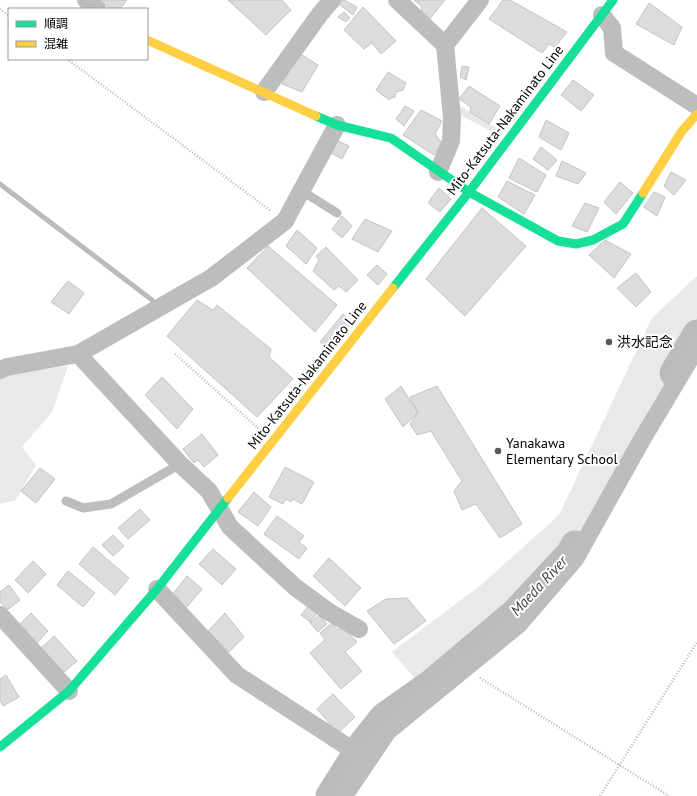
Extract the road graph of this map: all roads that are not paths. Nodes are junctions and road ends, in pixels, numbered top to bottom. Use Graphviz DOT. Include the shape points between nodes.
graph roads {
  1 [pos="86,0"];
  2 [pos="332,0"];
  3 [pos="397,0"];
  4 [pos="480,0"];
  5 [pos="613,0"];
  6 [pos="96,8"];
  7 [pos="602,15"];
  8 [pos="148,40"];
  9 [pos="445,45"];
  10 [pos="264,92"];
  11 [pos="697,106"];
  12 [pos="697,114"];
  13 [pos="337,125"];
  14 [pos="438,172"];
  15 [pos="302,190"];
  16 [pos="469,192"];
  17 [pos="337,213"];
  18 [pos="697,347"];
  19 [pos="78,354"];
  20 [pos="0,370"];
  21 [pos="180,464"];
  22 [pos="66,501"];
  23 [pos="219,509"];
  24 [pos="157,589"];
  25 [pos="0,615"];
  26 [pos="360,629"];
  27 [pos="69,691"];
  28 [pos="0,747"];
  29 [pos="351,749"];
  30 [pos="344,796"];
  1 -- 6 [label="street"];
  2 -- 10 [label="street"];
  3 -- 9 [label="street"];
  4 -- 9 [label="street"];
  5 -- 7 [label="main road, Mito-Katsuta-Nakaminato Line"];
  7 -- 11 [label="street" via="612,28 614,53"];
  7 -- 16 [label="main road, Mito-Katsuta-Nakaminato Line"];
  8 -- 10 [label="main road"];
  9 -- 14 [label="street" via="452,117 451,141"];
  10 -- 13 [label="main road"];
  12 -- 16 [label="main road" via="682,131 623,224 593,240 576,244 558,241"];
  13 -- 14 [label="main road" via="391,138"];
  13 -- 15 [label="street"];
  14 -- 16 [label="main road"];
  15 -- 17 [label="lane"];
  15 -- 19 [label="street" via="284,221 212,278"];
  16 -- 23 [label="main road, Mito-Katsuta-Nakaminato Line"];
  18 -- 30 [label="street" via="575,559 518,624 388,731"];
  19 -- 20 [label="street"];
  19 -- 21 [label="street"];
  21 -- 22 [label="lane" via="112,504 83,508"];
  21 -- 23 [label="street" via="209,491"];
  23 -- 24 [label="main road, Mito-Katsuta-Nakaminato Line"];
  23 -- 26 [label="street" via="230,527 295,587 328,612"];
  24 -- 27 [label="main road, Mito-Katsuta-Nakaminato Line"];
  24 -- 29 [label="street" via="237,675"];
  25 -- 27 [label="street"];
  27 -- 28 [label="main road, Mito-Katsuta-Nakaminato Line"];
}
